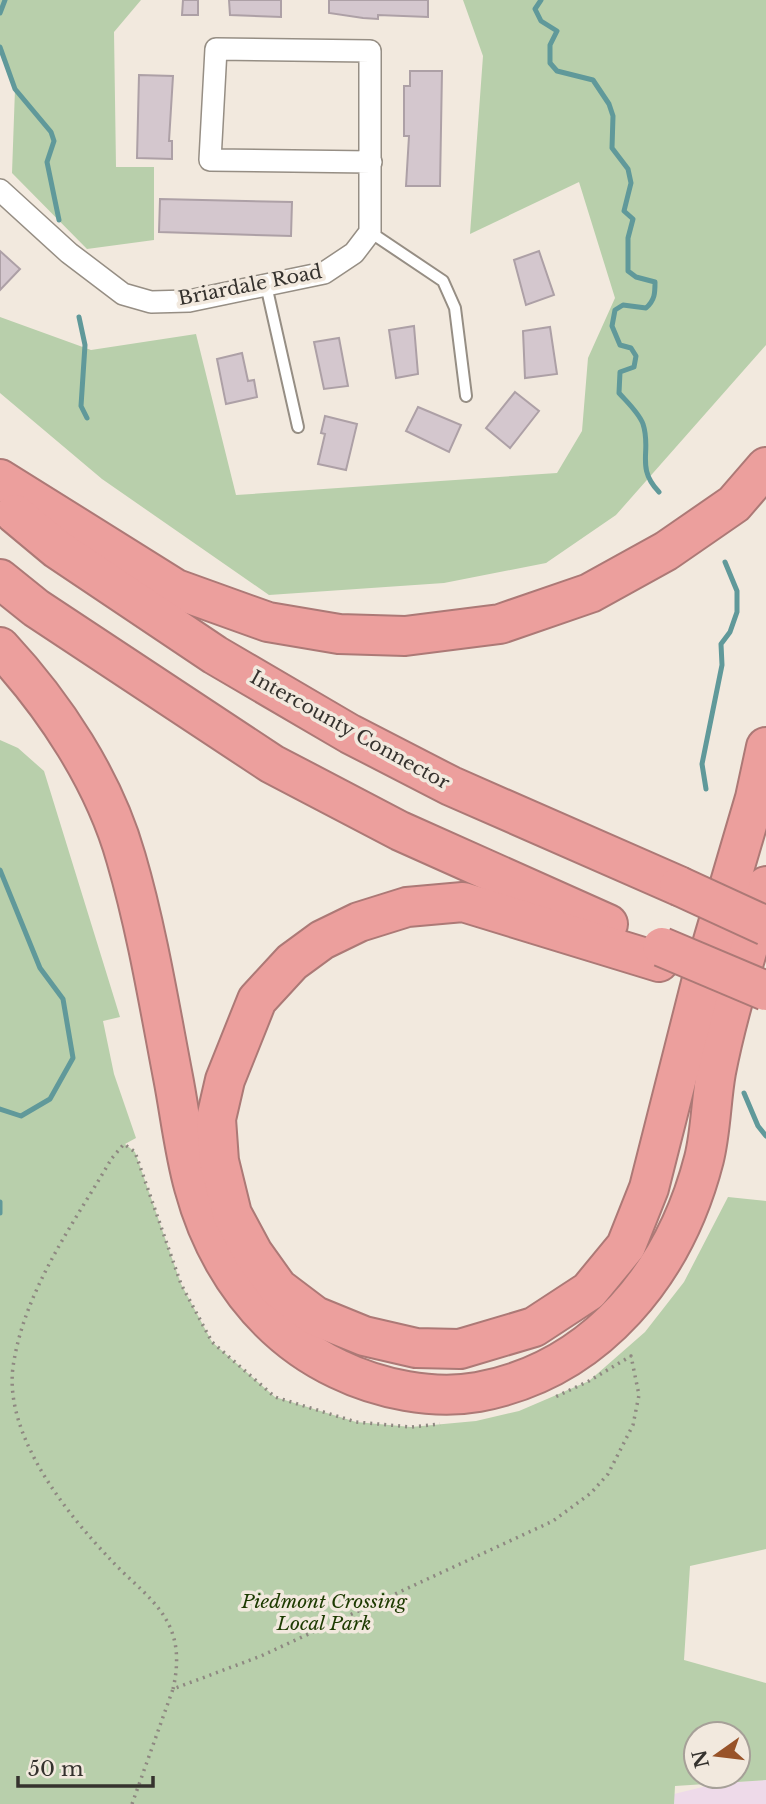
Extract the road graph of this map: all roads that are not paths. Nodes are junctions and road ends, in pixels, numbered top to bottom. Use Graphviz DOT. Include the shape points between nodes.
graph roads {
  1 [pos="371,162"];
  2 [pos="0,190"];
  3 [pos="370,232"];
  4 [pos="266,285"];
  5 [pos="466,396"];
  6 [pos="299,427"];
  7 [pos="766,442"];
  8 [pos="766,467"];
  9 [pos="0,479"];
  10 [pos="0,501"];
  11 [pos="666,551"];
  12 [pos="0,579"];
  13 [pos="0,647"];
  14 [pos="766,747"];
  15 [pos="766,886"];
  16 [pos="766,926"];
  17 [pos="661,954"];
  18 [pos="766,993"];
  1 -- 1 [label="street" via="210,160 216,49 370,51"];
  1 -- 3 [label="street"];
  2 -- 4 [label="street, Briardale Road" via="69,253 123,294 151,302 189,301"];
  3 -- 4 [label="street, Briardale Road" via="354,253 324,273"];
  3 -- 5 [label="lane" via="443,281 455,308"];
  4 -- 6 [label="lane"];
  7 -- 11 [label="highway"];
  8 -- 11 [label="highway" via="734,504"];
  9 -- 11 [label="highway" via="176,589 268,622 340,634 405,636 500,624 590,593"];
  10 -- 16 [label="highway, Intercounty Connector, bridge" via="57,549 204,647 349,734 451,786"];
  12 -- 17 [label="highway" via="36,608 272,764 400,831"];
  13 -- 15 [label="highway" via="23,671 85,762 126,855 146,935 194,1187 223,1259 236,1282 286,1339 355,1377 433,1394 472,1393 508,1385 578,1353 640,1295 688,1212 705,1155 716,1070"];
  14 -- 17 [label="highway" via="649,1188 626,1246 589,1291 534,1327 460,1349 416,1348 364,1336 315,1316 278,1287 232,1214 219,1161 216,1119 225,1080 257,1000 292,962 322,940 359,922 407,907 463,902"];
  17 -- 18 [label="highway, bridge"];
}
